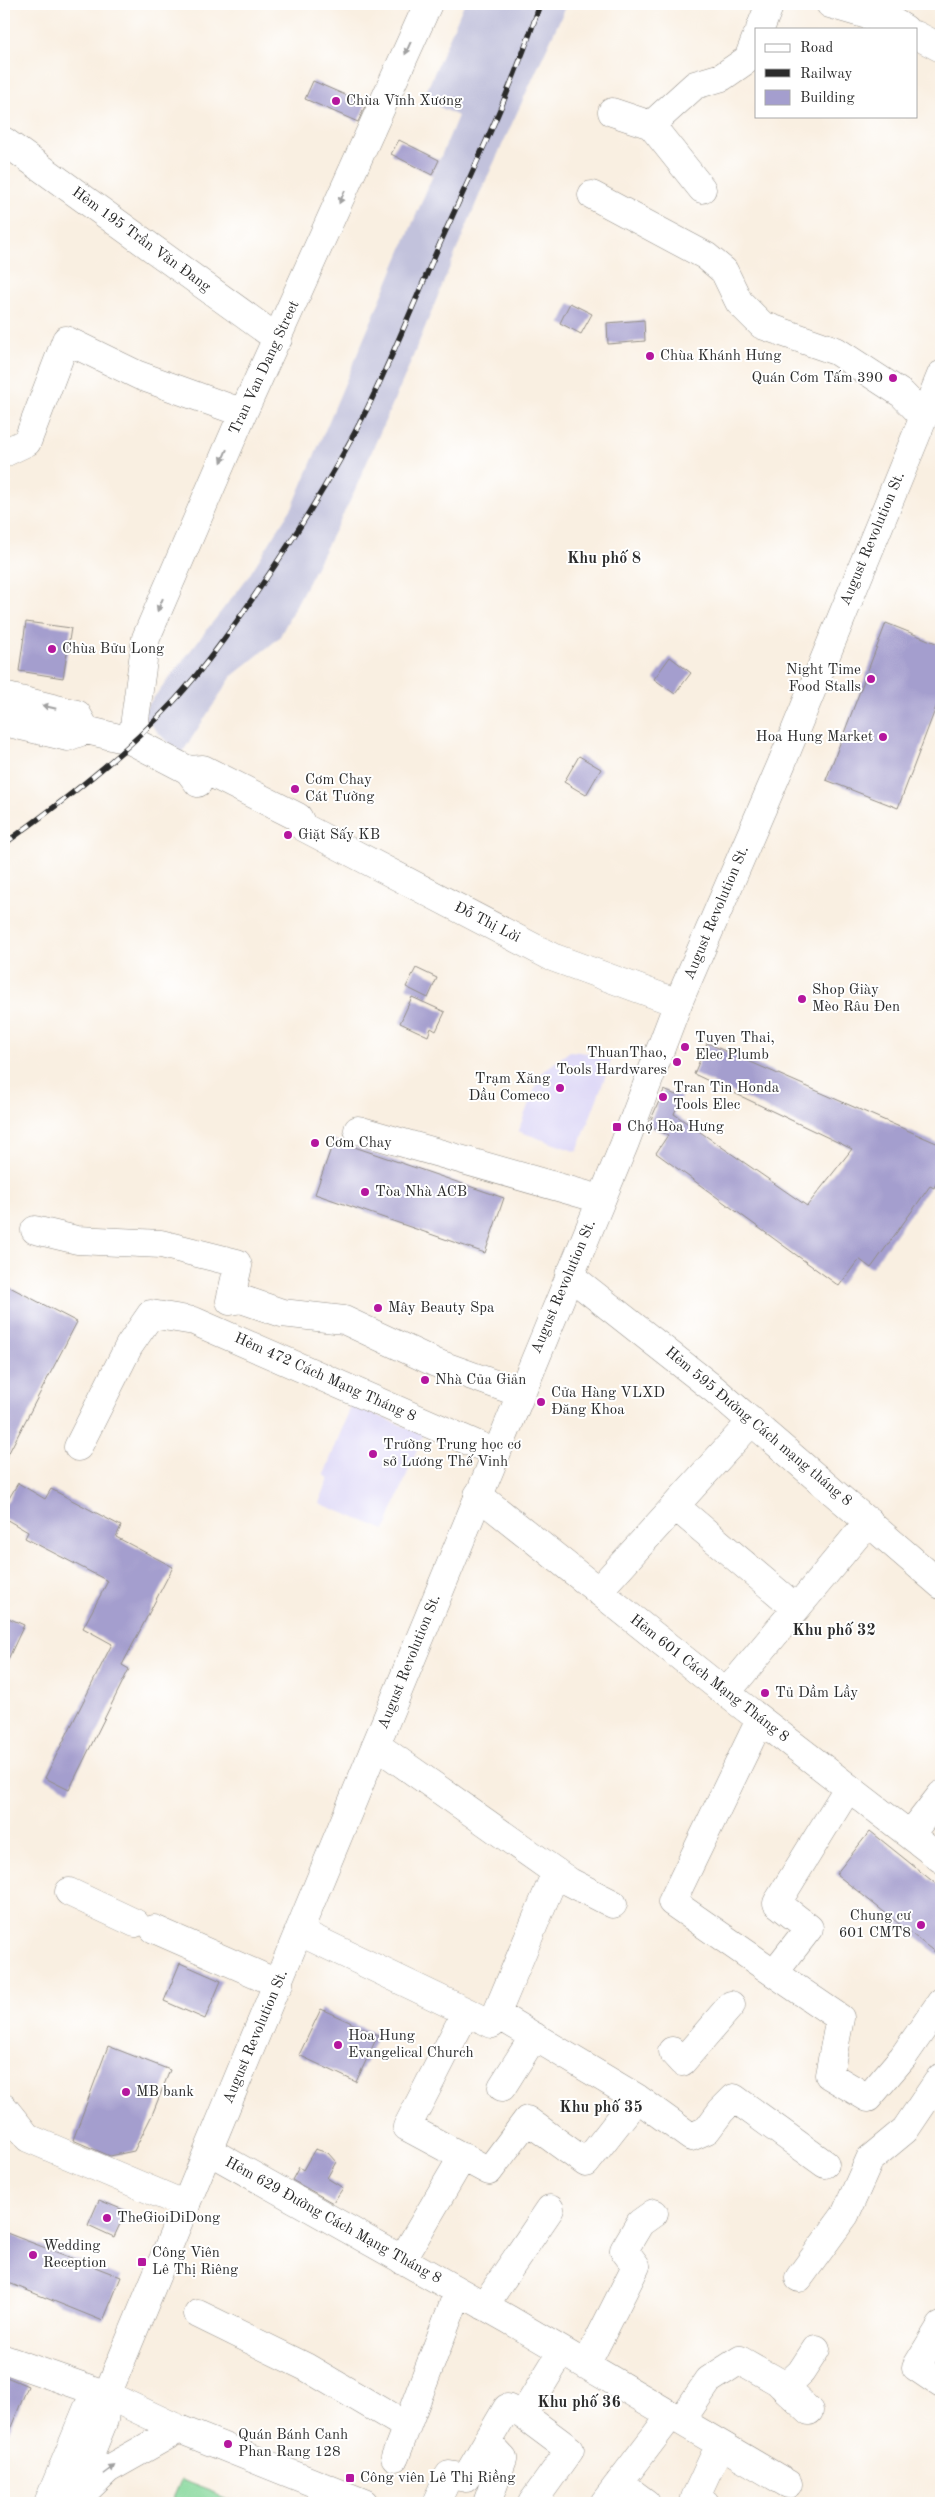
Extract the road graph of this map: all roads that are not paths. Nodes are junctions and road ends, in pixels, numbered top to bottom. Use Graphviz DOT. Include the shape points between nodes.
graph roads {
  1 [pos="428,4"];
  2 [pos="770,4"];
  3 [pos="830,4"];
  4 [pos="905,23"];
  5 [pos="760,28"];
  6 [pos="918,32"];
  7 [pos="755,41"];
  8 [pos="941,48"];
  9 [pos="612,112"];
  10 [pos="651,125"];
  11 [pos="4,141"];
  12 [pos="702,189"];
  13 [pos="592,195"];
  14 [pos="278,339"];
  15 [pos="941,375"];
  16 [pos="243,413"];
  17 [pos="924,417"];
  18 [pos="4,453"];
  19 [pos="4,696"];
  20 [pos="4,722"];
  21 [pos="86,730"];
  22 [pos="116,744"];
  23 [pos="678,1003"];
  24 [pos="358,1130"];
  25 [pos="600,1199"];
  26 [pos="35,1230"];
  27 [pos="569,1275"];
  28 [pos="520,1393"];
  29 [pos="752,1421"];
  30 [pos="78,1447"];
  31 [pos="496,1453"];
  32 [pos="478,1495"];
  33 [pos="675,1506"];
  34 [pos="869,1520"];
  35 [pos="941,1585"];
  36 [pos="598,1591"];
  37 [pos="796,1608"];
  38 [pos="726,1693"];
  39 [pos="760,1720"];
  40 [pos="376,1745"];
  41 [pos="848,1788"];
  42 [pos="941,1795"];
  43 [pos="910,1835"];
  44 [pos="941,1859"];
  45 [pos="556,1872"];
  46 [pos="69,1892"];
  47 [pos="613,1904"];
  48 [pos="300,1932"];
  49 [pos="774,1973"];
  50 [pos="279,1984"];
  51 [pos="941,2002"];
  52 [pos="731,2006"];
  53 [pos="466,2012"];
  54 [pos="496,2015"];
  55 [pos="534,2036"];
  56 [pos="672,2051"];
  57 [pos="903,2057"];
  58 [pos="941,2078"];
  59 [pos="502,2086"];
  60 [pos="637,2098"];
  61 [pos="4,2108"];
  62 [pos="209,2152"];
  63 [pos="464,2156"];
  64 [pos="825,2164"];
  65 [pos="186,2205"];
  66 [pos="550,2209"];
  67 [pos="654,2213"];
  68 [pos="402,2260"];
  69 [pos="799,2278"];
  70 [pos="458,2292"];
  71 [pos="484,2306"];
  72 [pos="198,2314"];
  73 [pos="941,2326"];
  74 [pos="816,2349"];
  75 [pos="562,2351"];
  76 [pos="4,2359"];
  77 [pos="586,2365"];
  78 [pos="941,2384"];
  79 [pos="784,2388"];
  80 [pos="107,2395"];
  81 [pos="809,2411"];
  82 [pos="523,2415"];
  83 [pos="676,2418"];
  84 [pos="406,2426"];
  85 [pos="179,2428"];
  86 [pos="487,2442"];
  87 [pos="720,2444"];
  88 [pos="395,2457"];
  89 [pos="788,2484"];
  90 [pos="612,2493"];
  91 [pos="48,2503"];
  92 [pos="72,2503"];
  93 [pos="364,2503"];
  94 [pos="436,2503"];
  95 [pos="486,2503"];
  96 [pos="532,2503"];
  97 [pos="646,2503"];
  98 [pos="705,2503"];
  1 -- 14 [label="street, Tran Van Dang Street, one-way"];
  2 -- 5 [label="street"];
  3 -- 4 [label="street"];
  6 -- 8 [label="street"];
  7 -- 10 [label="street" via="748,59 722,77 695,85"];
  9 -- 10 [label="street"];
  10 -- 12 [label="street"];
  11 -- 14 [label="street, Hẻm 195 Trần Văn Ðang"];
  13 -- 17 [label="street" via="706,256 724,271 740,302 762,325 836,351 902,394"];
  14 -- 16 [label="street, Tran Van Dang Street"];
  15 -- 17 [label="street, August Revolution St."];
  16 -- 18 [label="street" via="138,375 66,340 26,442"];
  16 -- 22 [label="street, Tran Van Dang Street, one-way" via="146,638"];
  17 -- 23 [label="street, August Revolution St." via="781,765"];
  21 -- 19 [label="street, one-way" via="77,714"];
  20 -- 21 [label="street, Đỗ Thị Lời" via="67,737"];
  21 -- 22 [label="street, Đỗ Thị Lời"];
  22 -- 23 [label="street, Đỗ Thị Lời" via="188,770 198,784 291,830 303,827 552,957"];
  23 -- 25 [label="street, August Revolution St."];
  24 -- 25 [label="street"];
  25 -- 27 [label="street, August Revolution St."];
  26 -- 28 [label="street" via="77,1240 161,1244 232,1262 238,1266 230,1301 241,1299 282,1313 344,1320 436,1363"];
  27 -- 28 [label="street, August Revolution St."];
  27 -- 29 [label="street, Hẻm 595 Đường Cách mạng tháng 8"];
  28 -- 31 [label="street, August Revolution St."];
  29 -- 33 [label="street"];
  29 -- 34 [label="street, Hẻm 595 Đường Cách mạng tháng 8"];
  30 -- 31 [label="street, Hẻm 472 Cách Mạng Tháng 8" via="129,1346 151,1314 194,1321"];
  31 -- 32 [label="street, August Revolution St."];
  32 -- 36 [label="street, Hẻm 601 Cách Mạng Tháng 8"];
  32 -- 40 [label="street, August Revolution St."];
  33 -- 36 [label="street"];
  33 -- 37 [label="street"];
  34 -- 35 [label="street, Hẻm 595 Đường Cách mạng tháng 8"];
  34 -- 37 [label="street"];
  36 -- 38 [label="street, Hẻm 601 Cách Mạng Tháng 8"];
  37 -- 38 [label="street"];
  38 -- 39 [label="street, Hẻm 601 Cách Mạng Tháng 8"];
  39 -- 41 [label="street, Hẻm 601 Cách Mạng Tháng 8"];
  39 -- 49 [label="street" via="672,1902"];
  40 -- 45 [label="street"];
  40 -- 48 [label="street, August Revolution St."];
  41 -- 43 [label="street, Hẻm 601 Cách Mạng Tháng 8"];
  41 -- 49 [label="street" via="777,1903 809,1928"];
  42 -- 43 [label="street"];
  43 -- 44 [label="street, Hẻm 601 Cách Mạng Tháng 8"];
  45 -- 47 [label="street"];
  45 -- 54 [label="street"];
  46 -- 50 [label="street"];
  48 -- 50 [label="street, August Revolution St."];
  48 -- 53 [label="street"];
  49 -- 57 [label="street" via="840,2018 829,2075 868,2098"];
  50 -- 62 [label="street, August Revolution St."];
  51 -- 57 [label="street"];
  52 -- 56 [label="street" via="682,2062"];
  53 -- 54 [label="street" via="492,2024"];
  53 -- 63 [label="street" via="408,2127"];
  54 -- 55 [label="street"];
  55 -- 59 [label="street"];
  55 -- 60 [label="street"];
  57 -- 58 [label="street"];
  58 -- 69 [label="street" via="904,2130 870,2159 845,2215"];
  60 -- 63 [label="street" via="586,2164 527,2120 489,2171"];
  60 -- 64 [label="street" via="691,2137 706,2130 734,2098"];
  61 -- 65 [label="street" via="28,2138"];
  62 -- 65 [label="street, August Revolution St."];
  62 -- 68 [label="street, Hẻm 629 Đường Cách Mạng Tháng 8"];
  63 -- 68 [label="street"];
  65 -- 80 [label="street, August Revolution St."];
  66 -- 71 [label="street"];
  67 -- 77 [label="street" via="640,2223 624,2250 636,2266"];
  68 -- 70 [label="street, Hẻm 629 Đường Cách Mạng Tháng 8"];
  70 -- 71 [label="street, Hẻm 629 Đường Cách Mạng Tháng 8"];
  70 -- 84 [label="street, Hẻm 629 Đường Cách Mạng Tháng 8"];
  71 -- 75 [label="street, Hẻm 629 Đường Cách Mạng Tháng 8"];
  72 -- 84 [label="street" via="306,2367"];
  73 -- 78 [label="street" via="916,2367"];
  74 -- 79 [label="street" via="801,2372"];
  75 -- 77 [label="street, Hẻm 629 Đường Cách Mạng Tháng 8"];
  75 -- 82 [label="street"];
  76 -- 80 [label="street"];
  77 -- 83 [label="street, Hẻm 629 Đường Cách Mạng Tháng 8"];
  79 -- 81 [label="street"];
  79 -- 83 [label="street" via="740,2360 709,2380"];
  80 -- 85 [label="street"];
  80 -- 91 [label="street" via="88,2408"];
  80 -- 92 [label="street, August Revolution St." via="104,2420"];
  82 -- 86 [label="street" via="507,2408"];
  82 -- 96 [label="street" via="570,2450"];
  83 -- 87 [label="street, Hẻm 629 Đường Cách Mạng Tháng 8"];
  83 -- 90 [label="street"];
  84 -- 88 [label="street, Hẻm 629 Đường Cách Mạng Tháng 8"];
  92 -- 85 [label="street, one-way" via="108,2469"];
  85 -- 93 [label="street"];
  86 -- 94 [label="street" via="466,2478 449,2475"];
  86 -- 95 [label="street" via="504,2459"];
  87 -- 89 [label="street, Hẻm 629 Đường Cách Mạng Tháng 8"];
  87 -- 98 [label="street" via="695,2498"];
  90 -- 97 [label="street"];
}
